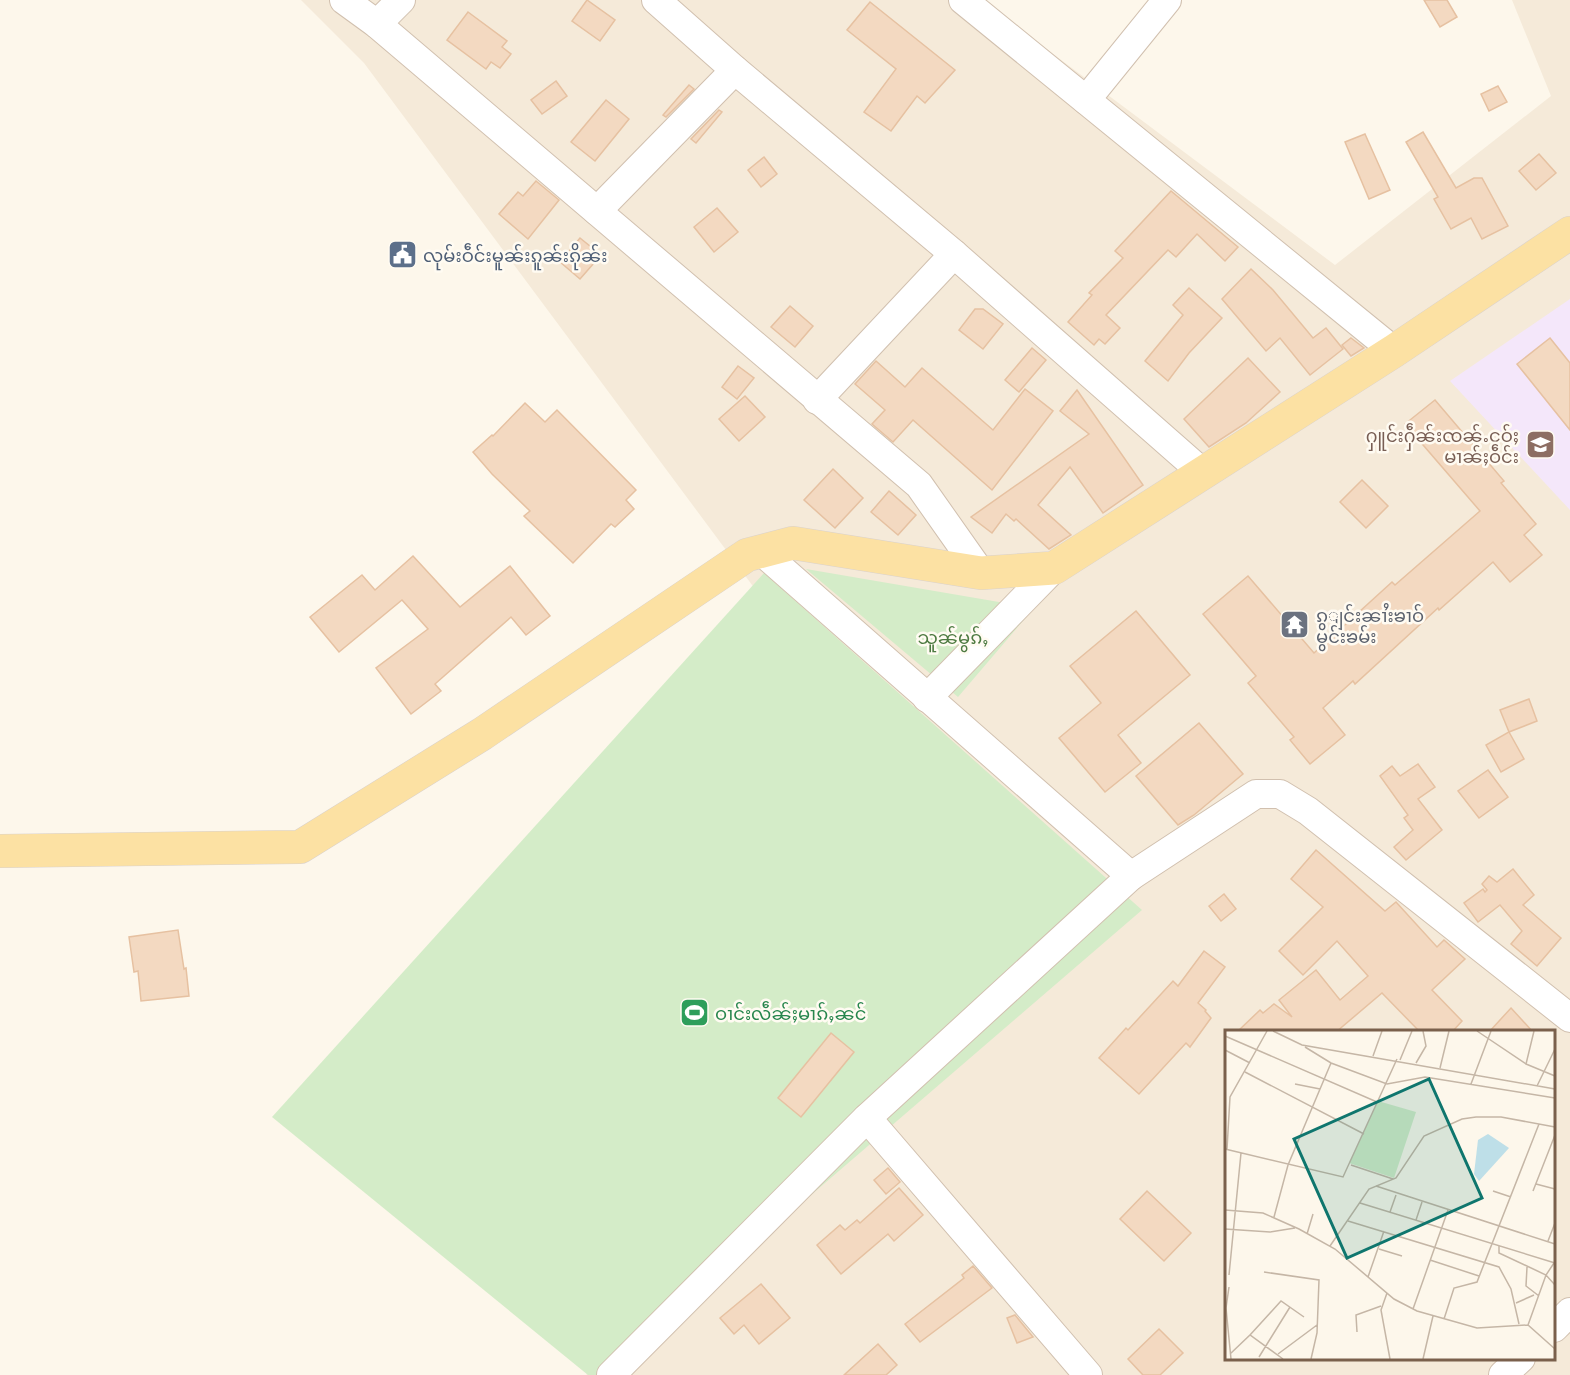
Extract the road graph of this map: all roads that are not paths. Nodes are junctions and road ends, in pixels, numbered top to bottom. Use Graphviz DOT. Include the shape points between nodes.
graph roads {
  1 [pos="344,0"];
  2 [pos="401,0"];
  3 [pos="656,0"];
  4 [pos="963,0"];
  5 [pos="1167,0"];
  6 [pos="377,24"];
  7 [pos="735,70"];
  8 [pos="1086,100"];
  9 [pos="597,211"];
  10 [pos="1570,233"];
  11 [pos="954,254"];
  12 [pos="1394,351"];
  13 [pos="818,399"];
  14 [pos="1203,473"];
  15 [pos="761,551"];
  16 [pos="1054,568"];
  17 [pos="981,573"];
  18 [pos="927,698"];
  19 [pos="0,851"];
  20 [pos="1131,876"];
  21 [pos="1570,1018"];
  22 [pos="867,1118"];
  23 [pos="1570,1312"];
  24 [pos="1555,1327"];
  25 [pos="1520,1360"];
  26 [pos="611,1375"];
  27 [pos="1088,1375"];
  28 [pos="1503,1375"];
  1 -- 6 [label="street"];
  2 -- 6 [label="street"];
  3 -- 7 [label="street"];
  4 -- 8 [label="street"];
  5 -- 8 [label="street"];
  6 -- 9 [label="street"];
  7 -- 9 [label="street"];
  7 -- 11 [label="street"];
  8 -- 12 [label="street"];
  9 -- 13 [label="street"];
  10 -- 12 [label="main road"];
  11 -- 13 [label="street"];
  11 -- 14 [label="street"];
  12 -- 14 [label="main road"];
  13 -- 17 [label="street" via="919,485"];
  14 -- 16 [label="main road"];
  15 -- 17 [label="main road" via="793,543"];
  15 -- 18 [label="street"];
  15 -- 19 [label="main road" via="747,555 482,734 300,847"];
  16 -- 17 [label="main road"];
  16 -- 18 [label="street"];
  18 -- 20 [label="street"];
  20 -- 21 [label="street" via="1256,794 1280,794 1308,811"];
  20 -- 22 [label="street"];
  22 -- 26 [label="street"];
  22 -- 27 [label="street"];
  23 -- 24 [label="street"];
  25 -- 28 [label="street"];
}
